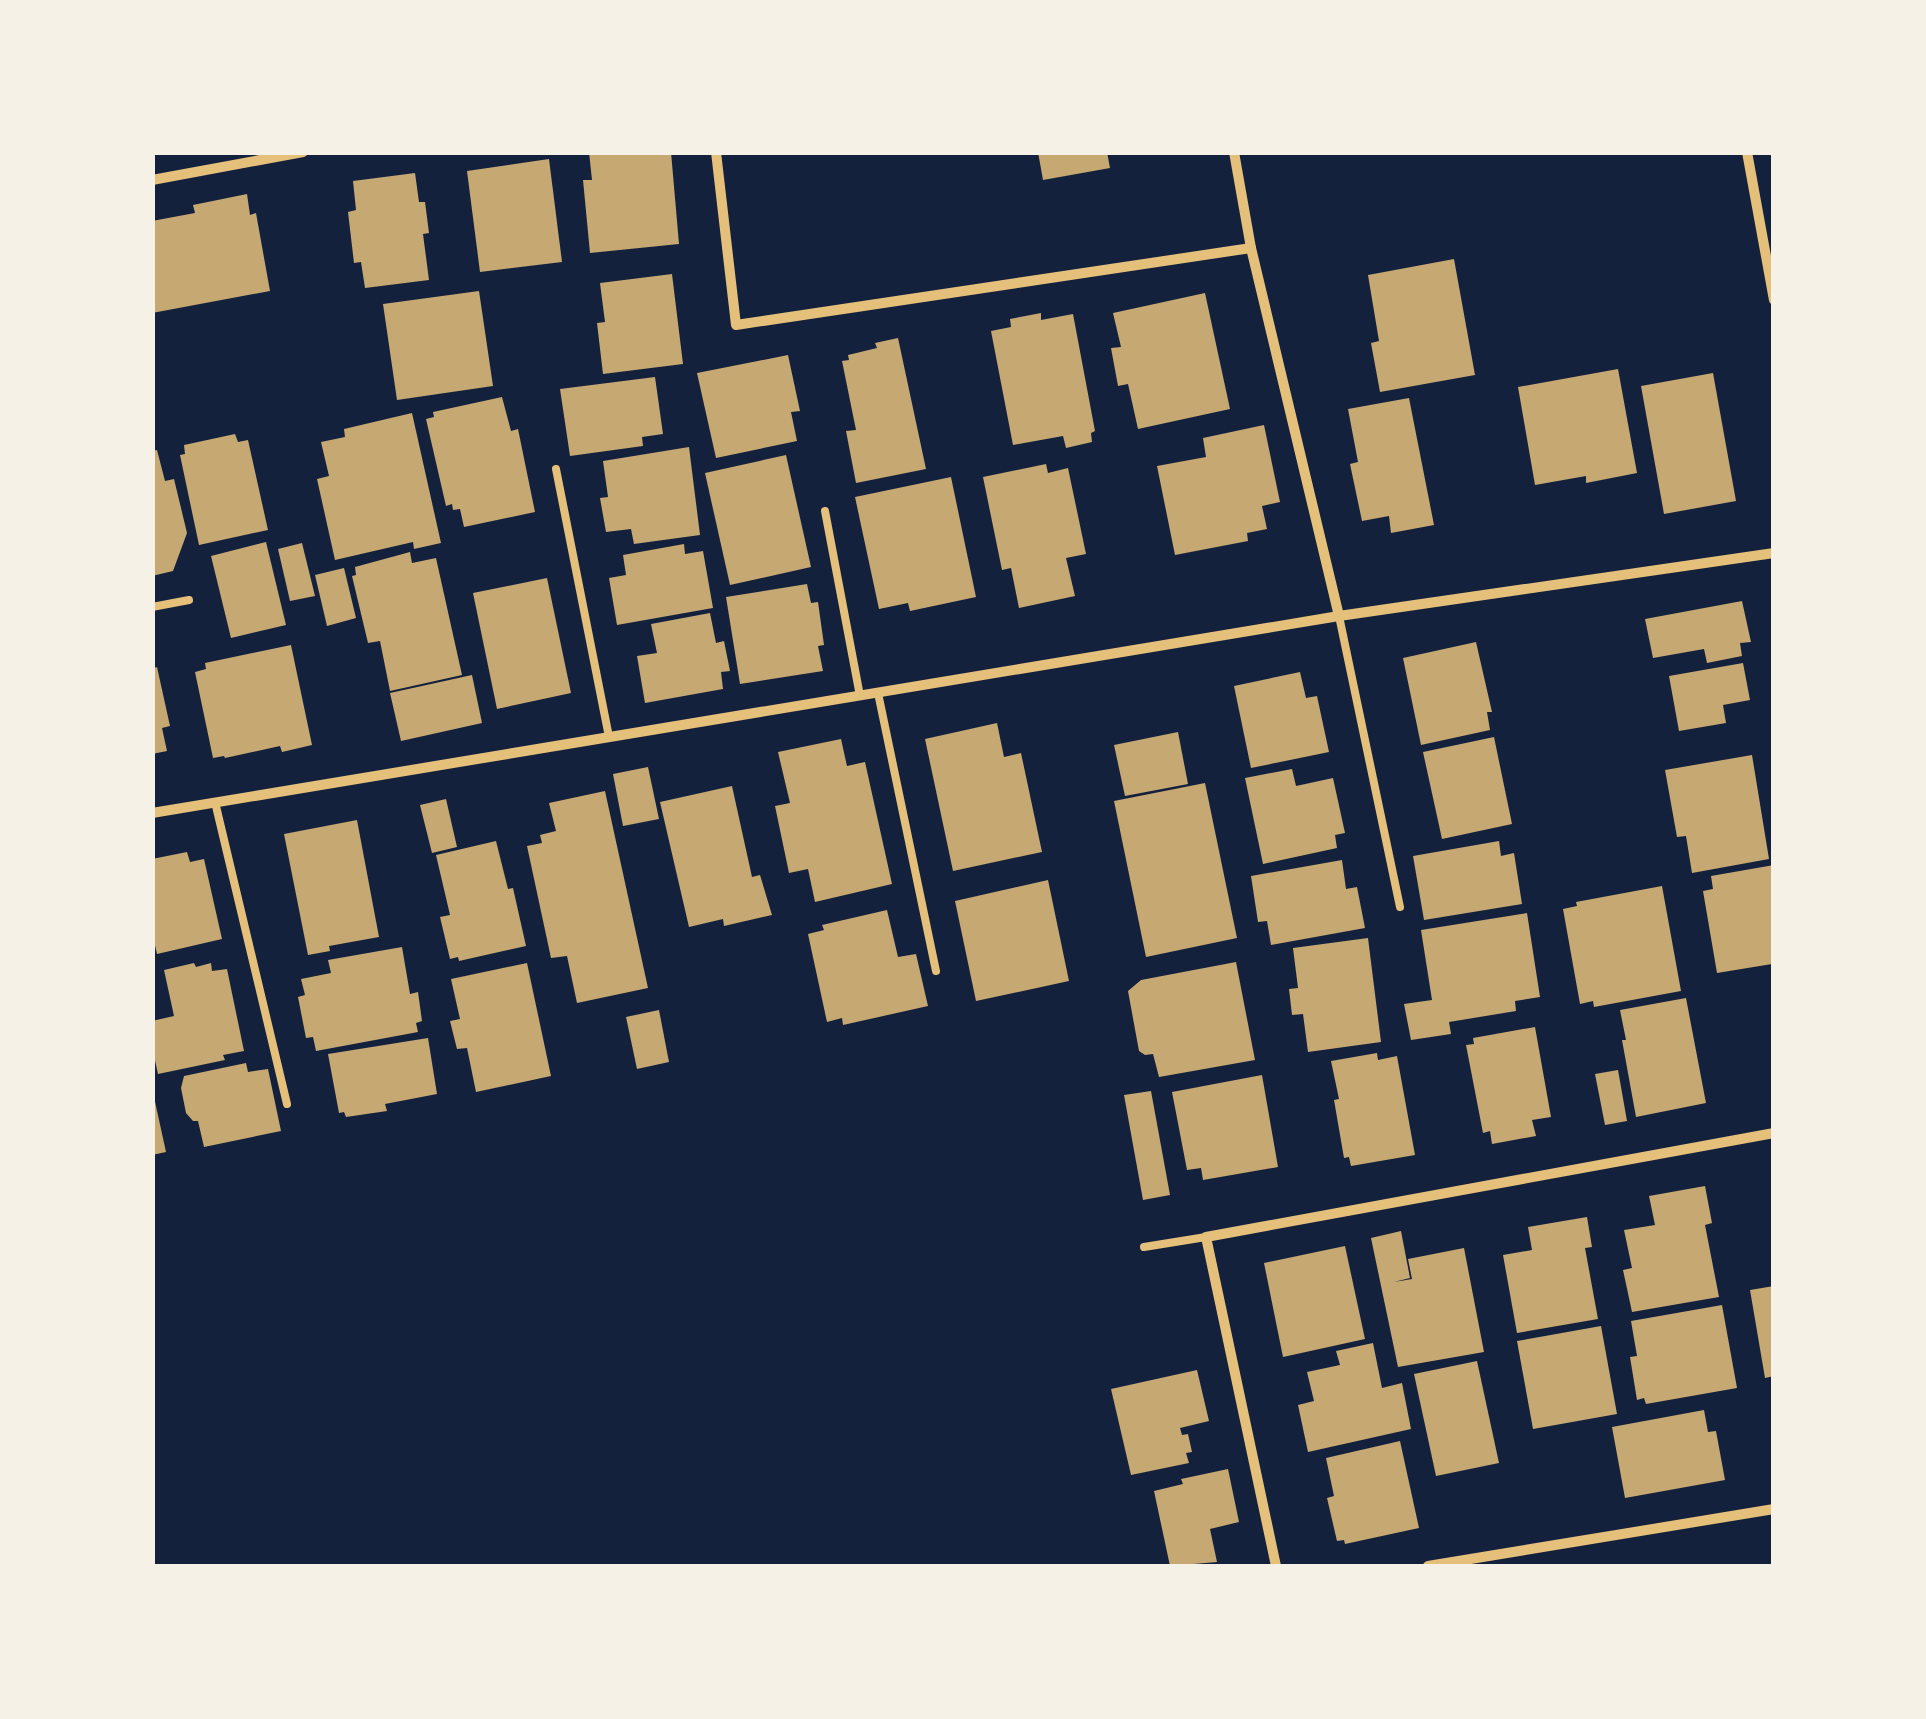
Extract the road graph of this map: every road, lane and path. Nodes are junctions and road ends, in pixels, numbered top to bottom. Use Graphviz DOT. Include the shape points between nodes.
graph roads {
  1 [pos="303,152"];
  2 [pos="716,152"];
  3 [pos="1234,152"];
  4 [pos="1747,152"];
  5 [pos="152,180"];
  6 [pos="1251,248"];
  7 [pos="1774,300"];
  8 [pos="556,470"];
  9 [pos="825,511"];
  10 [pos="1774,552"];
  11 [pos="189,600"];
  12 [pos="152,607"];
  13 [pos="1340,616"];
  14 [pos="878,693"];
  15 [pos="860,696"];
  16 [pos="609,736"];
  17 [pos="215,802"];
  18 [pos="152,813"];
  19 [pos="1400,907"];
  20 [pos="936,970"];
  21 [pos="287,1104"];
  22 [pos="1774,1133"];
  23 [pos="1206,1237"];
  24 [pos="1144,1247"];
  25 [pos="1774,1509"];
  26 [pos="1276,1566"];
  27 [pos="1428,1566"];
  1 -- 5 [label="street"];
  2 -- 6 [label="street" via="736,326"];
  3 -- 6 [label="street"];
  4 -- 7 [label="street"];
  6 -- 13 [label="street"];
  8 -- 16 [label="lane"];
  9 -- 15 [label="lane"];
  10 -- 13 [label="street"];
  11 -- 12 [label="lane"];
  13 -- 14 [label="street"];
  13 -- 19 [label="lane"];
  14 -- 15 [label="street"];
  14 -- 20 [label="lane"];
  15 -- 16 [label="street"];
  16 -- 17 [label="street"];
  17 -- 18 [label="street"];
  17 -- 21 [label="lane"];
  22 -- 23 [label="street"];
  23 -- 24 [label="lane"];
  23 -- 26 [label="street"];
  25 -- 27 [label="street"];
}
